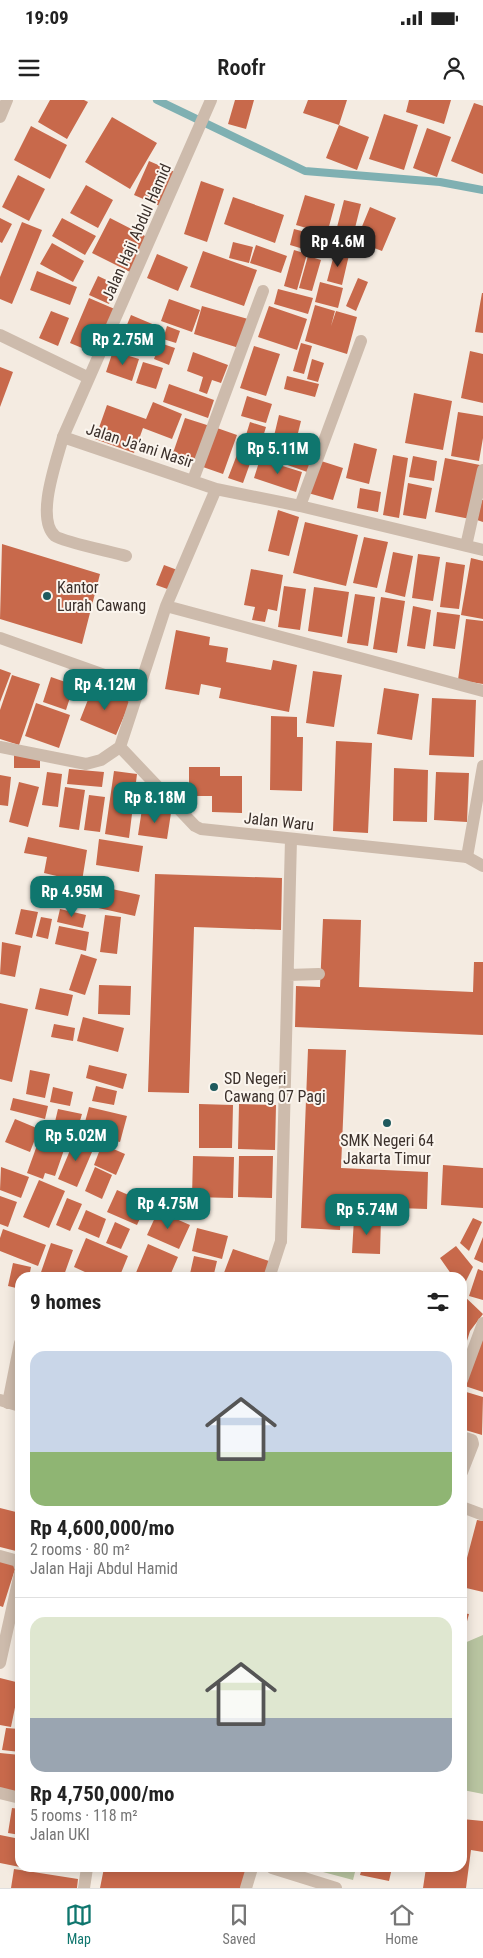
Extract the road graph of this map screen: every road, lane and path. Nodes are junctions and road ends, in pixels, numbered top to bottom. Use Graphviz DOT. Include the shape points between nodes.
graph roads {
  1 [pos="8,100"];
  2 [pos="211,100"];
  3 [pos="0,116"];
  4 [pos="263,291"];
  5 [pos="0,335"];
  6 [pos="361,341"];
  7 [pos="89,378"];
  8 [pos="63,437"];
  9 [pos="483,470"];
  10 [pos="193,480"];
  11 [pos="216,489"];
  12 [pos="300,506"];
  13 [pos="466,546"];
  14 [pos="483,550"];
  15 [pos="126,556"];
  16 [pos="166,606"];
  17 [pos="0,638"];
  18 [pos="138,687"];
  19 [pos="483,691"];
  20 [pos="0,747"];
  21 [pos="120,747"];
  22 [pos="483,766"];
  23 [pos="291,839"];
  24 [pos="466,857"];
  25 [pos="483,866"];
  26 [pos="318,974"];
  27 [pos="288,975"];
  28 [pos="270,1272"];
  29 [pos="483,1323"];
  30 [pos="467,1366"];
  31 [pos="15,1373"];
  32 [pos="10,1403"];
  33 [pos="467,1438"];
  34 [pos="467,1459"];
  35 [pos="467,1509"];
  36 [pos="483,1515"];
  37 [pos="0,1556"];
  38 [pos="15,1560"];
  39 [pos="15,1596"];
  40 [pos="0,1663"];
  41 [pos="0,1793"];
  42 [pos="15,1797"];
  43 [pos="86,1872"];
  44 [pos="251,1872"];
  45 [pos="285,1872"];
  46 [pos="84,1888"];
  47 [pos="246,1888"];
  48 [pos="336,1888"];
  1 -- 3 [label="street"];
  2 -- 7 [label="street, Jalan Haji Abdul Hamid"];
  4 -- 10 [label="street"];
  5 -- 7 [label="street"];
  6 -- 12 [label="street"];
  7 -- 8 [label="street, Jalan Ja'ani Nasir"];
  8 -- 10 [label="street, Jalan Ja'ani Nasir"];
  8 -- 15 [label="street" via="46,508 47,524 56,537"];
  9 -- 13 [label="street"];
  10 -- 11 [label="street, Jalan Ja'ani Nasir"];
  11 -- 12 [label="street, Jalan Ja'ani Nasir"];
  11 -- 16 [label="street"];
  12 -- 13 [label="street, Jalan Ja'ani Nasir"];
  13 -- 14 [label="street, Jalan Ja'ani Nasir"];
  16 -- 18 [label="street"];
  16 -- 19 [label="street"];
  17 -- 18 [label="street"];
  18 -- 21 [label="street"];
  20 -- 21 [label="street" via="86,764 101,760"];
  21 -- 23 [label="street, Jalan Waru" via="201,829"];
  22 -- 24 [label="street"];
  23 -- 24 [label="street, Jalan Waru"];
  23 -- 27 [label="street"];
  24 -- 25 [label="street"];
  26 -- 27 [label="street"];
  27 -- 28 [label="street" via="281,1241"];
  29 -- 30 [label="street"];
  31 -- 32 [label="street"];
  33 -- 34 [label="street" via="473,1444"];
  35 -- 36 [label="street"];
  37 -- 38 [label="street"];
  39 -- 40 [label="street"];
  41 -- 42 [label="street"];
  43 -- 46 [label="street"];
  44 -- 47 [label="street"];
  45 -- 48 [label="street"];
}
